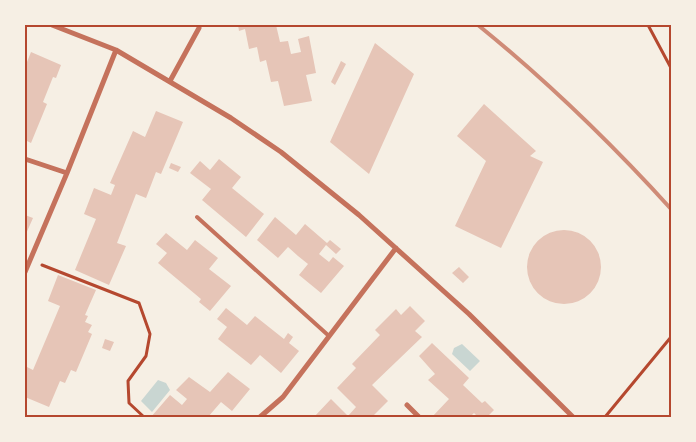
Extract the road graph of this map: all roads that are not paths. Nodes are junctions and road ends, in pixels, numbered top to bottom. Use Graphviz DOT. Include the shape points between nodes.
graph roads {
  1 [pos="52,25"];
  2 [pos="199,28"];
  3 [pos="116,50"];
  4 [pos="170,81"];
  5 [pos="25,159"];
  6 [pos="68,173"];
  7 [pos="197,217"];
  8 [pos="396,248"];
  9 [pos="25,272"];
  10 [pos="329,336"];
  11 [pos="408,405"];
  12 [pos="260,417"];
  13 [pos="419,417"];
  14 [pos="573,417"];
  1 -- 3 [label="street"];
  2 -- 4 [label="street"];
  3 -- 4 [label="street"];
  3 -- 6 [label="street"];
  4 -- 8 [label="street" via="281,152"];
  5 -- 6 [label="street"];
  6 -- 9 [label="street"];
  7 -- 10 [label="lane"];
  8 -- 10 [label="street"];
  8 -- 14 [label="street" via="469,314"];
  10 -- 12 [label="street" via="283,398"];
  11 -- 13 [label="street"];
}
